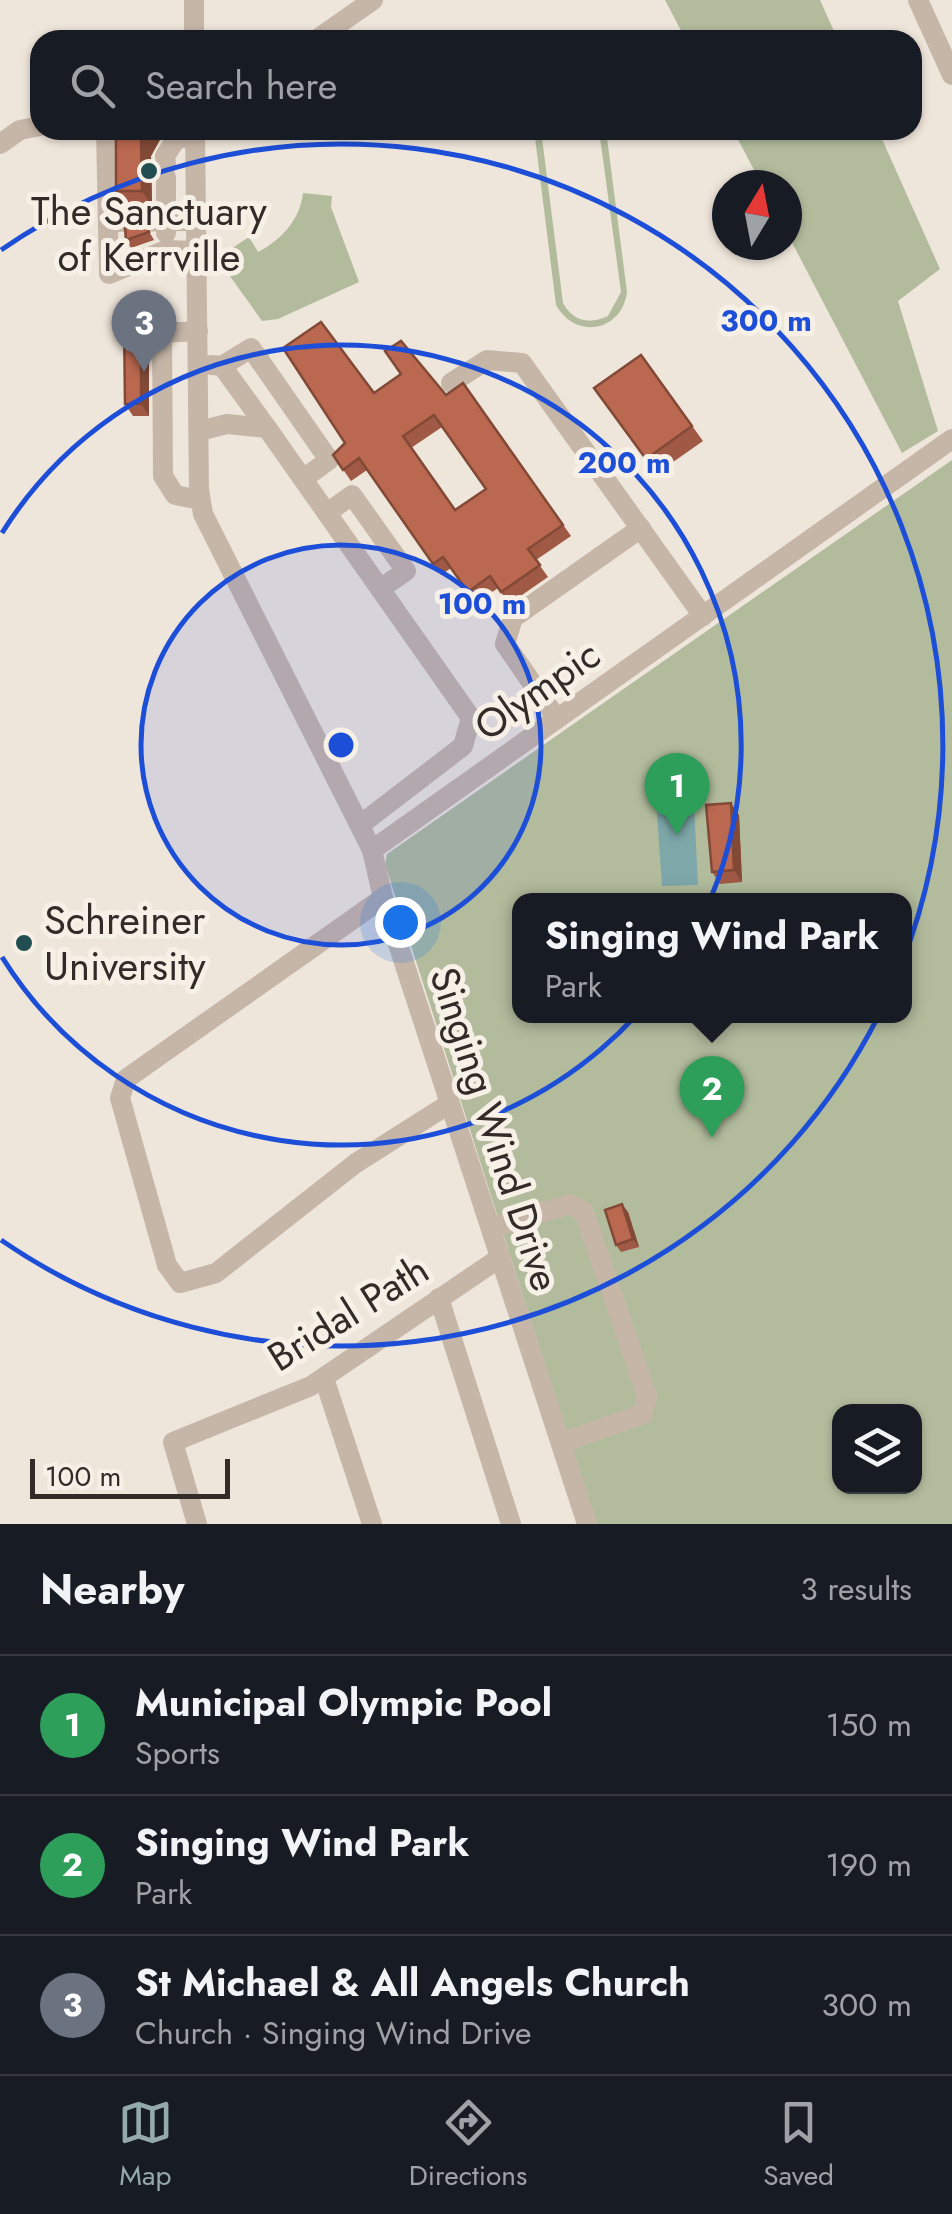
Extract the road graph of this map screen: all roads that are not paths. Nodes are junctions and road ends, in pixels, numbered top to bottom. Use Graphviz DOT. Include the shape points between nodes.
graph roads {
  1 [pos="194,0"];
  2 [pos="374,0"];
  3 [pos="918,0"];
  4 [pos="194,30"];
  5 [pos="330,30"];
  6 [pos="952,76"];
  7 [pos="30,128"];
  8 [pos="106,140"];
  9 [pos="176,140"];
  10 [pos="195,140"];
  11 [pos="0,144"];
  12 [pos="196,221"];
  13 [pos="108,222"];
  14 [pos="166,222"];
  15 [pos="166,250"];
  16 [pos="196,252"];
  17 [pos="198,331"];
  18 [pos="198,363"];
  19 [pos="222,366"];
  20 [pos="451,383"];
  21 [pos="268,428"];
  22 [pos="199,431"];
  23 [pos="952,439"];
  24 [pos="303,479"];
  25 [pos="200,500"];
  26 [pos="327,512"];
  27 [pos="641,528"];
  28 [pos="380,589"];
  29 [pos="703,616"];
  30 [pos="556,719"];
  31 [pos="360,825"];
  32 [pos="372,850"];
  33 [pos="383,898"];
  34 [pos="449,1104"];
  35 [pos="492,1228"];
  36 [pos="501,1257"];
  37 [pos="439,1298"];
  38 [pos="324,1378"];
  39 [pos="561,1442"];
  40 [pos="197,1524"];
  41 [pos="372,1524"];
  42 [pos="512,1524"];
  43 [pos="587,1524"];
  1 -- 4 [label="street"];
  2 -- 5 [label="street"];
  3 -- 6 [label="street"];
  7 -- 11 [label="street"];
  8 -- 13 [label="street"];
  9 -- 14 [label="street" via="166,156"];
  10 -- 12 [label="street, Singing Wind Drive"];
  12 -- 14 [label="street"];
  12 -- 16 [label="street, Singing Wind Drive"];
  13 -- 14 [label="street"];
  13 -- 15 [label="street" via="109,274"];
  14 -- 15 [label="street"];
  15 -- 16 [label="street"];
  16 -- 17 [label="street, Singing Wind Drive"];
  17 -- 18 [label="street, Singing Wind Drive"];
  17 -- 25 [label="street" via="162,333 163,476 175,495"];
  18 -- 19 [label="street"];
  18 -- 22 [label="street, Singing Wind Drive"];
  19 -- 21 [label="street"];
  19 -- 24 [label="street" via="251,348 329,460"];
  20 -- 27 [label="street" via="486,360 522,363"];
  21 -- 22 [label="street" via="227,424"];
  21 -- 24 [label="street"];
  22 -- 25 [label="street, Singing Wind Drive"];
  23 -- 29 [label="street, Olympic"];
  24 -- 26 [label="street"];
  25 -- 31 [label="street, Singing Wind Drive"];
  26 -- 28 [label="street"];
  26 -- 28 [label="street" via="352,495 406,571"];
  27 -- 29 [label="street"];
  27 -- 30 [label="street" via="513,618 505,644"];
  28 -- 31 [label="street" via="471,718 463,746"];
  29 -- 30 [label="street, Olympic"];
  30 -- 32 [label="street, Olympic"];
  31 -- 32 [label="street, Singing Wind Drive"];
  32 -- 33 [label="street, Singing Wind Drive"];
  33 -- 34 [label="street, Singing Wind Drive"];
  33 -- 34 [label="street" via="126,1079 120,1098 167,1265 180,1283 216,1273 356,1163"];
  34 -- 35 [label="street, Singing Wind Drive"];
  35 -- 36 [label="street, Singing Wind Drive"];
  35 -- 39 [label="street" via="570,1204 584,1212 647,1396 643,1414"];
  36 -- 37 [label="street, Bridal Path"];
  36 -- 39 [label="street, Singing Wind Drive"];
  37 -- 38 [label="street, Bridal Path"];
  37 -- 42 [label="street"];
  38 -- 40 [label="street, Bridal Path" via="172,1442"];
  38 -- 41 [label="street"];
  39 -- 43 [label="street, Singing Wind Drive"];
}
